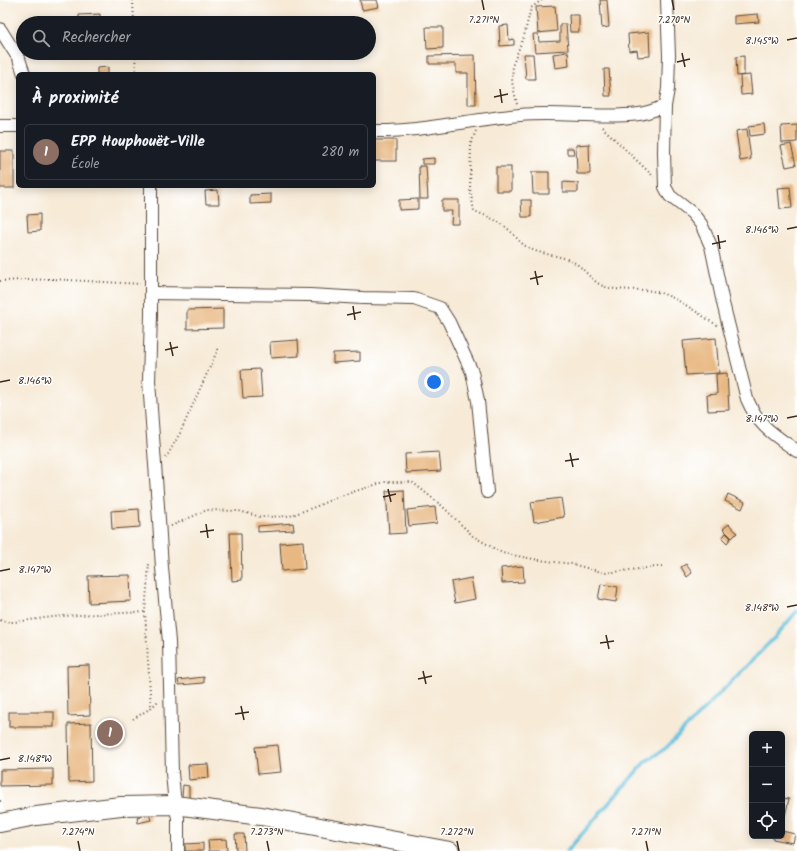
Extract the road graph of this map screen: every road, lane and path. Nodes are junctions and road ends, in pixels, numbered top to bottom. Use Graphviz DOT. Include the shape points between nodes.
graph roads {
  1 [pos="133,0"];
  2 [pos="542,0"];
  3 [pos="667,0"];
  4 [pos="134,16"];
  5 [pos="0,28"];
  6 [pos="16,54"];
  7 [pos="19,60"];
  8 [pos="135,60"];
  9 [pos="23,72"];
  10 [pos="136,72"];
  11 [pos="665,106"];
  12 [pos="519,115"];
  13 [pos="589,115"];
  14 [pos="482,120"];
  15 [pos="0,126"];
  16 [pos="16,126"];
  17 [pos="376,131"];
  18 [pos="665,187"];
  19 [pos="151,188"];
  20 [pos="0,281"];
  21 [pos="151,289"];
  22 [pos="731,333"];
  23 [pos="219,346"];
  24 [pos="797,451"];
  25 [pos="164,462"];
  26 [pos="487,492"];
  27 [pos="160,532"];
  28 [pos="150,557"];
  29 [pos="664,566"];
  30 [pos="145,612"];
  31 [pos="0,620"];
  32 [pos="133,719"];
  33 [pos="175,805"];
  34 [pos="0,823"];
  35 [pos="178,851"];
  36 [pos="450,851"];
  1 -- 4 [label="path"];
  2 -- 12 [label="path" via="530,8 524,36 513,64 512,82"];
  3 -- 11 [label="street" via="669,56"];
  5 -- 6 [label="street"];
  7 -- 9 [label="street"];
  8 -- 10 [label="path"];
  11 -- 13 [label="street" via="640,114"];
  11 -- 18 [label="street"];
  12 -- 13 [label="street"];
  12 -- 14 [label="street"];
  13 -- 18 [label="path"];
  14 -- 17 [label="street"];
  14 -- 22 [label="path" via="471,143 470,189 474,211 498,222 530,249 568,258 602,286 652,291 670,297"];
  15 -- 16 [label="street"];
  18 -- 22 [label="street" via="670,196 692,213 706,234"];
  19 -- 21 [label="street"];
  20 -- 21 [label="path" via="51,279"];
  21 -- 26 [label="street" via="414,298 440,308 450,322 472,372 478,400"];
  21 -- 27 [label="street" via="149,381"];
  22 -- 24 [label="street" via="747,399 752,409 760,423"];
  23 -- 25 [label="path" via="180,433"];
  27 -- 29 [label="path" via="207,510 239,511 261,517 290,516 384,482 412,482 441,505 473,536 502,553 572,564 605,573"];
  27 -- 33 [label="street" via="169,642"];
  28 -- 30 [label="path"];
  30 -- 31 [label="path" via="54,616 4,622"];
  30 -- 32 [label="path" via="151,708"];
  33 -- 34 [label="street" via="142,804 102,808"];
  33 -- 35 [label="street"];
  33 -- 36 [label="street" via="262,816"];
}
